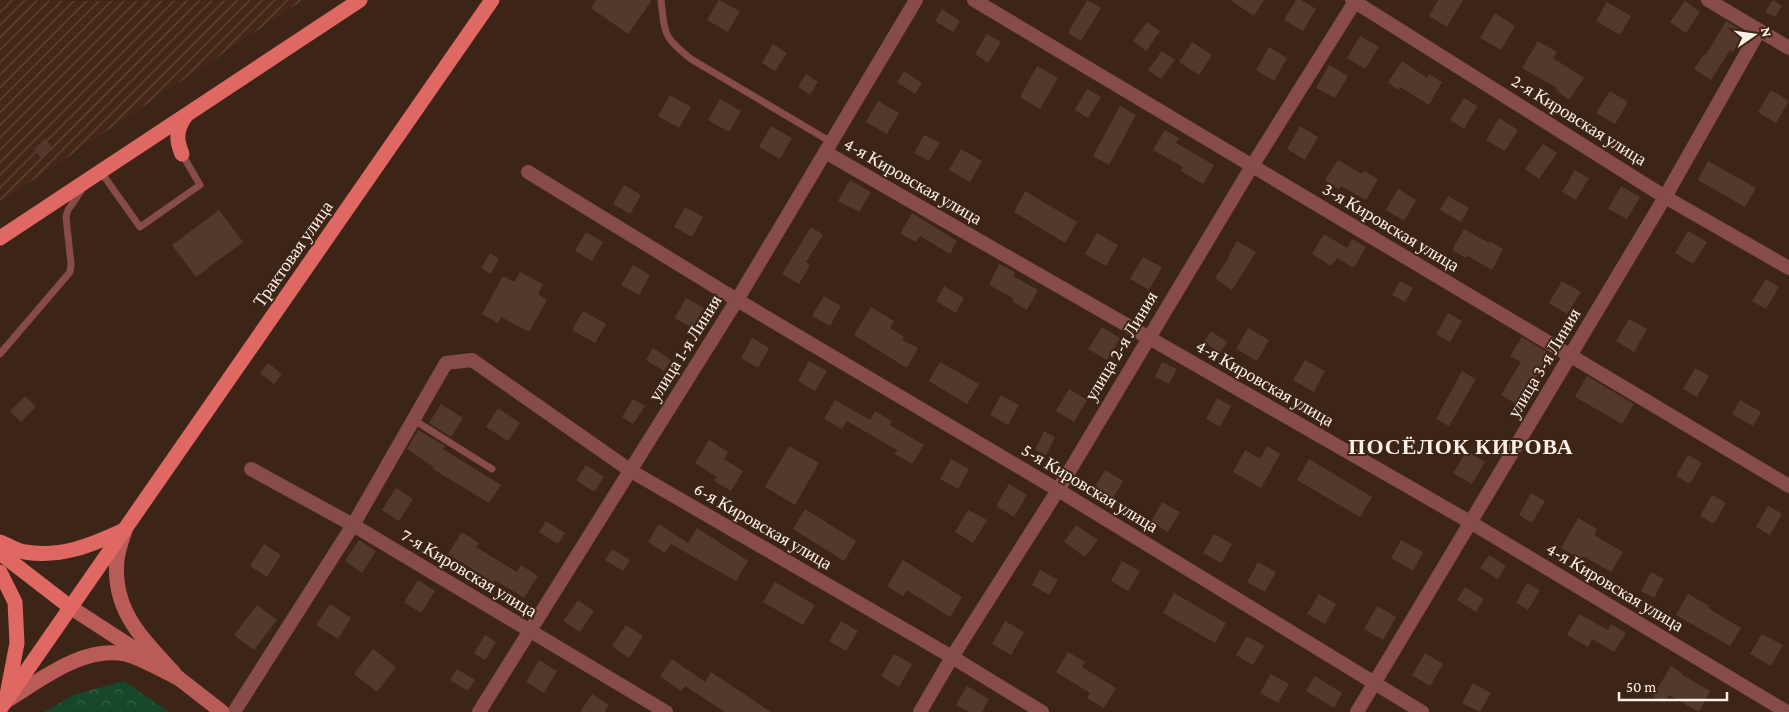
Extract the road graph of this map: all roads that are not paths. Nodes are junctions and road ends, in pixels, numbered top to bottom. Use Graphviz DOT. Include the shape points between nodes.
graph roads {
  1 [pos="360,0"];
  2 [pos="492,0"];
  3 [pos="662,0"];
  4 [pos="916,0"];
  5 [pos="974,0"];
  6 [pos="1708,0"];
  7 [pos="1355,1"];
  8 [pos="1759,31"];
  9 [pos="1789,48"];
  10 [pos="187,114"];
  11 [pos="828,147"];
  12 [pos="182,154"];
  13 [pos="1252,166"];
  14 [pos="100,171"];
  15 [pos="528,172"];
  16 [pos="1666,197"];
  17 [pos="0,238"];
  18 [pos="1789,268"];
  19 [pos="737,300"];
  20 [pos="1148,337"];
  21 [pos="0,354"];
  22 [pos="1570,355"];
  23 [pos="414,420"];
  24 [pos="251,469"];
  25 [pos="492,469"];
  26 [pos="631,471"];
  27 [pos="1789,486"];
  28 [pos="1058,490"];
  29 [pos="1470,522"];
  30 [pos="353,525"];
  31 [pos="125,530"];
  32 [pos="0,542"];
  33 [pos="0,553"];
  34 [pos="0,572"];
  35 [pos="70,606"];
  36 [pos="530,631"];
  37 [pos="952,657"];
  38 [pos="178,678"];
  39 [pos="1375,683"];
  40 [pos="3,705"];
  41 [pos="222,712"];
  42 [pos="234,712"];
  43 [pos="479,712"];
  44 [pos="666,712"];
  45 [pos="920,712"];
  46 [pos="1042,712"];
  47 [pos="1357,712"];
  48 [pos="1422,712"];
  49 [pos="1787,712"];
  1 -- 10 [label="main road"];
  2 -- 31 [label="main road, Трактовая улица"];
  3 -- 11 [label="lane" via="664,30 673,45"];
  4 -- 11 [label="street, улица 1-я Линия"];
  5 -- 13 [label="street, 3-я Кировская улица"];
  6 -- 8 [label="street"];
  7 -- 13 [label="street, улица 2-я Линия"];
  7 -- 16 [label="street, 2-я Кировская улица"];
  8 -- 9 [label="street"];
  8 -- 16 [label="street, улица 3-я Линия"];
  10 -- 12 [label="main road" via="177,133"];
  10 -- 14 [label="main road"];
  11 -- 19 [label="street, улица 1-я Линия"];
  11 -- 20 [label="street, 4-я Кировская улица"];
  12 -- 14 [label="lane" via="200,185 140,227"];
  13 -- 20 [label="street, улица 2-я Линия"];
  13 -- 22 [label="street, 3-я Кировская улица"];
  14 -- 17 [label="main road"];
  14 -- 21 [label="lane" via="76,196 66,217 70,272"];
  15 -- 19 [label="street, 5-я Кировская улица"];
  16 -- 18 [label="street, 2-я Кировская улица"];
  16 -- 22 [label="street, улица 3-я Линия"];
  19 -- 26 [label="street, улица 1-я Линия"];
  19 -- 28 [label="street, 5-я Кировская улица"];
  20 -- 28 [label="street, улица 2-я Линия"];
  20 -- 29 [label="street, 4-я Кировская улица"];
  22 -- 27 [label="street, 3-я Кировская улица"];
  22 -- 29 [label="street, улица 3-я Линия"];
  23 -- 25 [label="lane"];
  23 -- 26 [label="street, 6-я Кировская улица" via="446,363 472,360"];
  23 -- 30 [label="street"];
  24 -- 30 [label="street, 7-я Кировская улица"];
  26 -- 36 [label="street, улица 1-я Линия"];
  26 -- 37 [label="street, 6-я Кировская улица"];
  28 -- 37 [label="street, улица 2-я Линия"];
  28 -- 39 [label="street, 5-я Кировская улица"];
  29 -- 39 [label="street, улица 3-я Линия"];
  29 -- 49 [label="street, 4-я Кировская улица"];
  30 -- 36 [label="street, 7-я Кировская улица"];
  30 -- 42 [label="street"];
  31 -- 32 [label="main road" via="66,552 24,552"];
  31 -- 35 [label="main road, Трактовая улица"];
  31 -- 38 [label="main road" via="117,560 118,583 125,612 138,635"];
  33 -- 35 [label="main road"];
  34 -- 40 [label="main road" via="16,602 17,643"];
  35 -- 38 [label="main road"];
  35 -- 40 [label="main road, Трактовая улица"];
  36 -- 43 [label="street, улица 1-я Линия"];
  36 -- 44 [label="street, 7-я Кировская улица"];
  37 -- 45 [label="street, улица 2-я Линия"];
  37 -- 46 [label="street, 6-я Кировская улица"];
  38 -- 40 [label="main road" via="126,654 107,653 82,658 62,668"];
  38 -- 41 [label="main road"];
  39 -- 47 [label="street, улица 3-я Линия"];
  39 -- 48 [label="street, 5-я Кировская улица"];
}
